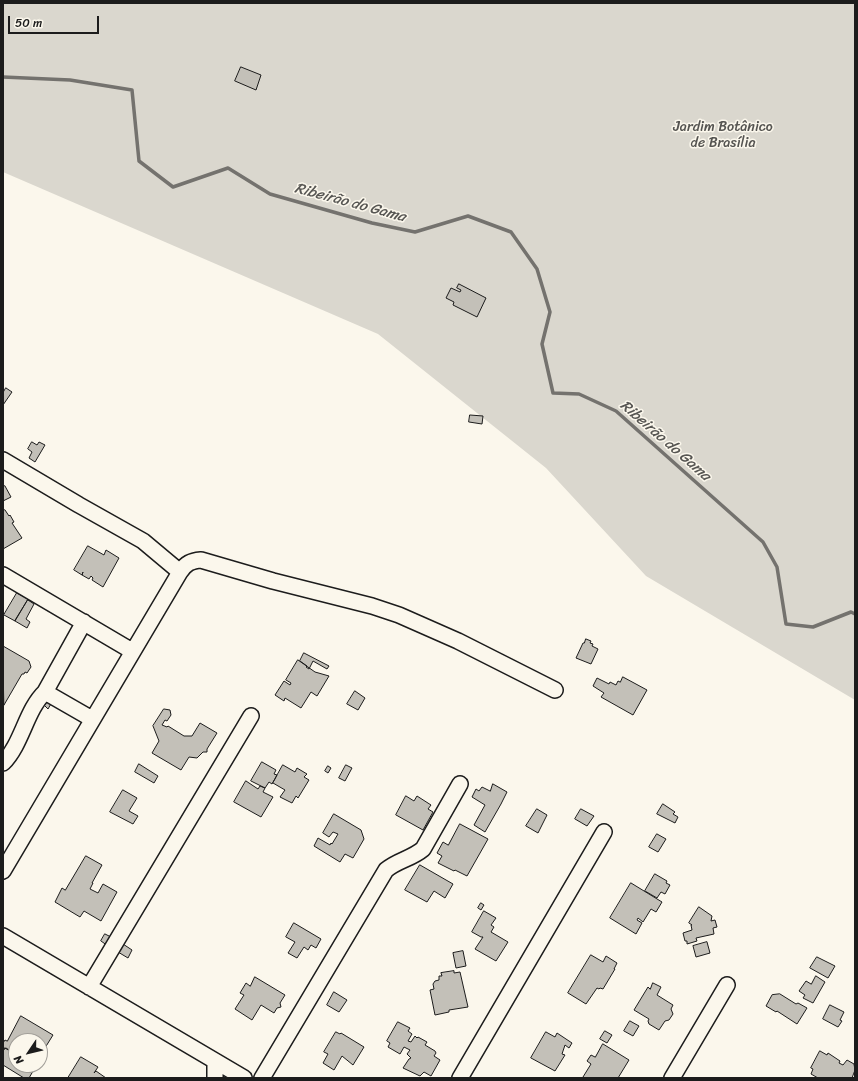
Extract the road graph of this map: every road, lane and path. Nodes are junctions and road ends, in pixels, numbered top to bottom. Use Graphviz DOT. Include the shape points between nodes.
graph roads {
  1 [pos="3,460"];
  2 [pos="180,572"];
  3 [pos="3,575"];
  4 [pos="84,622"];
  5 [pos="132,652"];
  6 [pos="555,690"];
  7 [pos="45,692"];
  8 [pos="251,716"];
  9 [pos="92,719"];
  10 [pos="3,763"];
  11 [pos="460,784"];
  12 [pos="604,832"];
  13 [pos="3,871"];
  14 [pos="3,936"];
  15 [pos="727,985"];
  16 [pos="89,987"];
  17 [pos="215,1061"];
  18 [pos="215,1078"];
  19 [pos="244,1078"];
  20 [pos="262,1078"];
  21 [pos="460,1078"];
  22 [pos="672,1078"];
  1 -- 2 [label="street" via="143,541"];
  2 -- 5 [label="street"];
  2 -- 6 [label="street" via="192,561 201,560 372,606 458,640"];
  3 -- 4 [label="street"];
  4 -- 5 [label="street"];
  4 -- 7 [label="street"];
  5 -- 9 [label="street"];
  7 -- 9 [label="street"];
  7 -- 10 [label="street" via="34,705 22,732"];
  8 -- 16 [label="street"];
  9 -- 13 [label="street"];
  11 -- 20 [label="street" via="423,849 415,856 395,863 386,870"];
  12 -- 21 [label="street"];
  14 -- 16 [label="street"];
  15 -- 22 [label="street"];
  16 -- 17 [label="street"];
  17 -- 18 [label="street"];
  17 -- 19 [label="street"];
}
